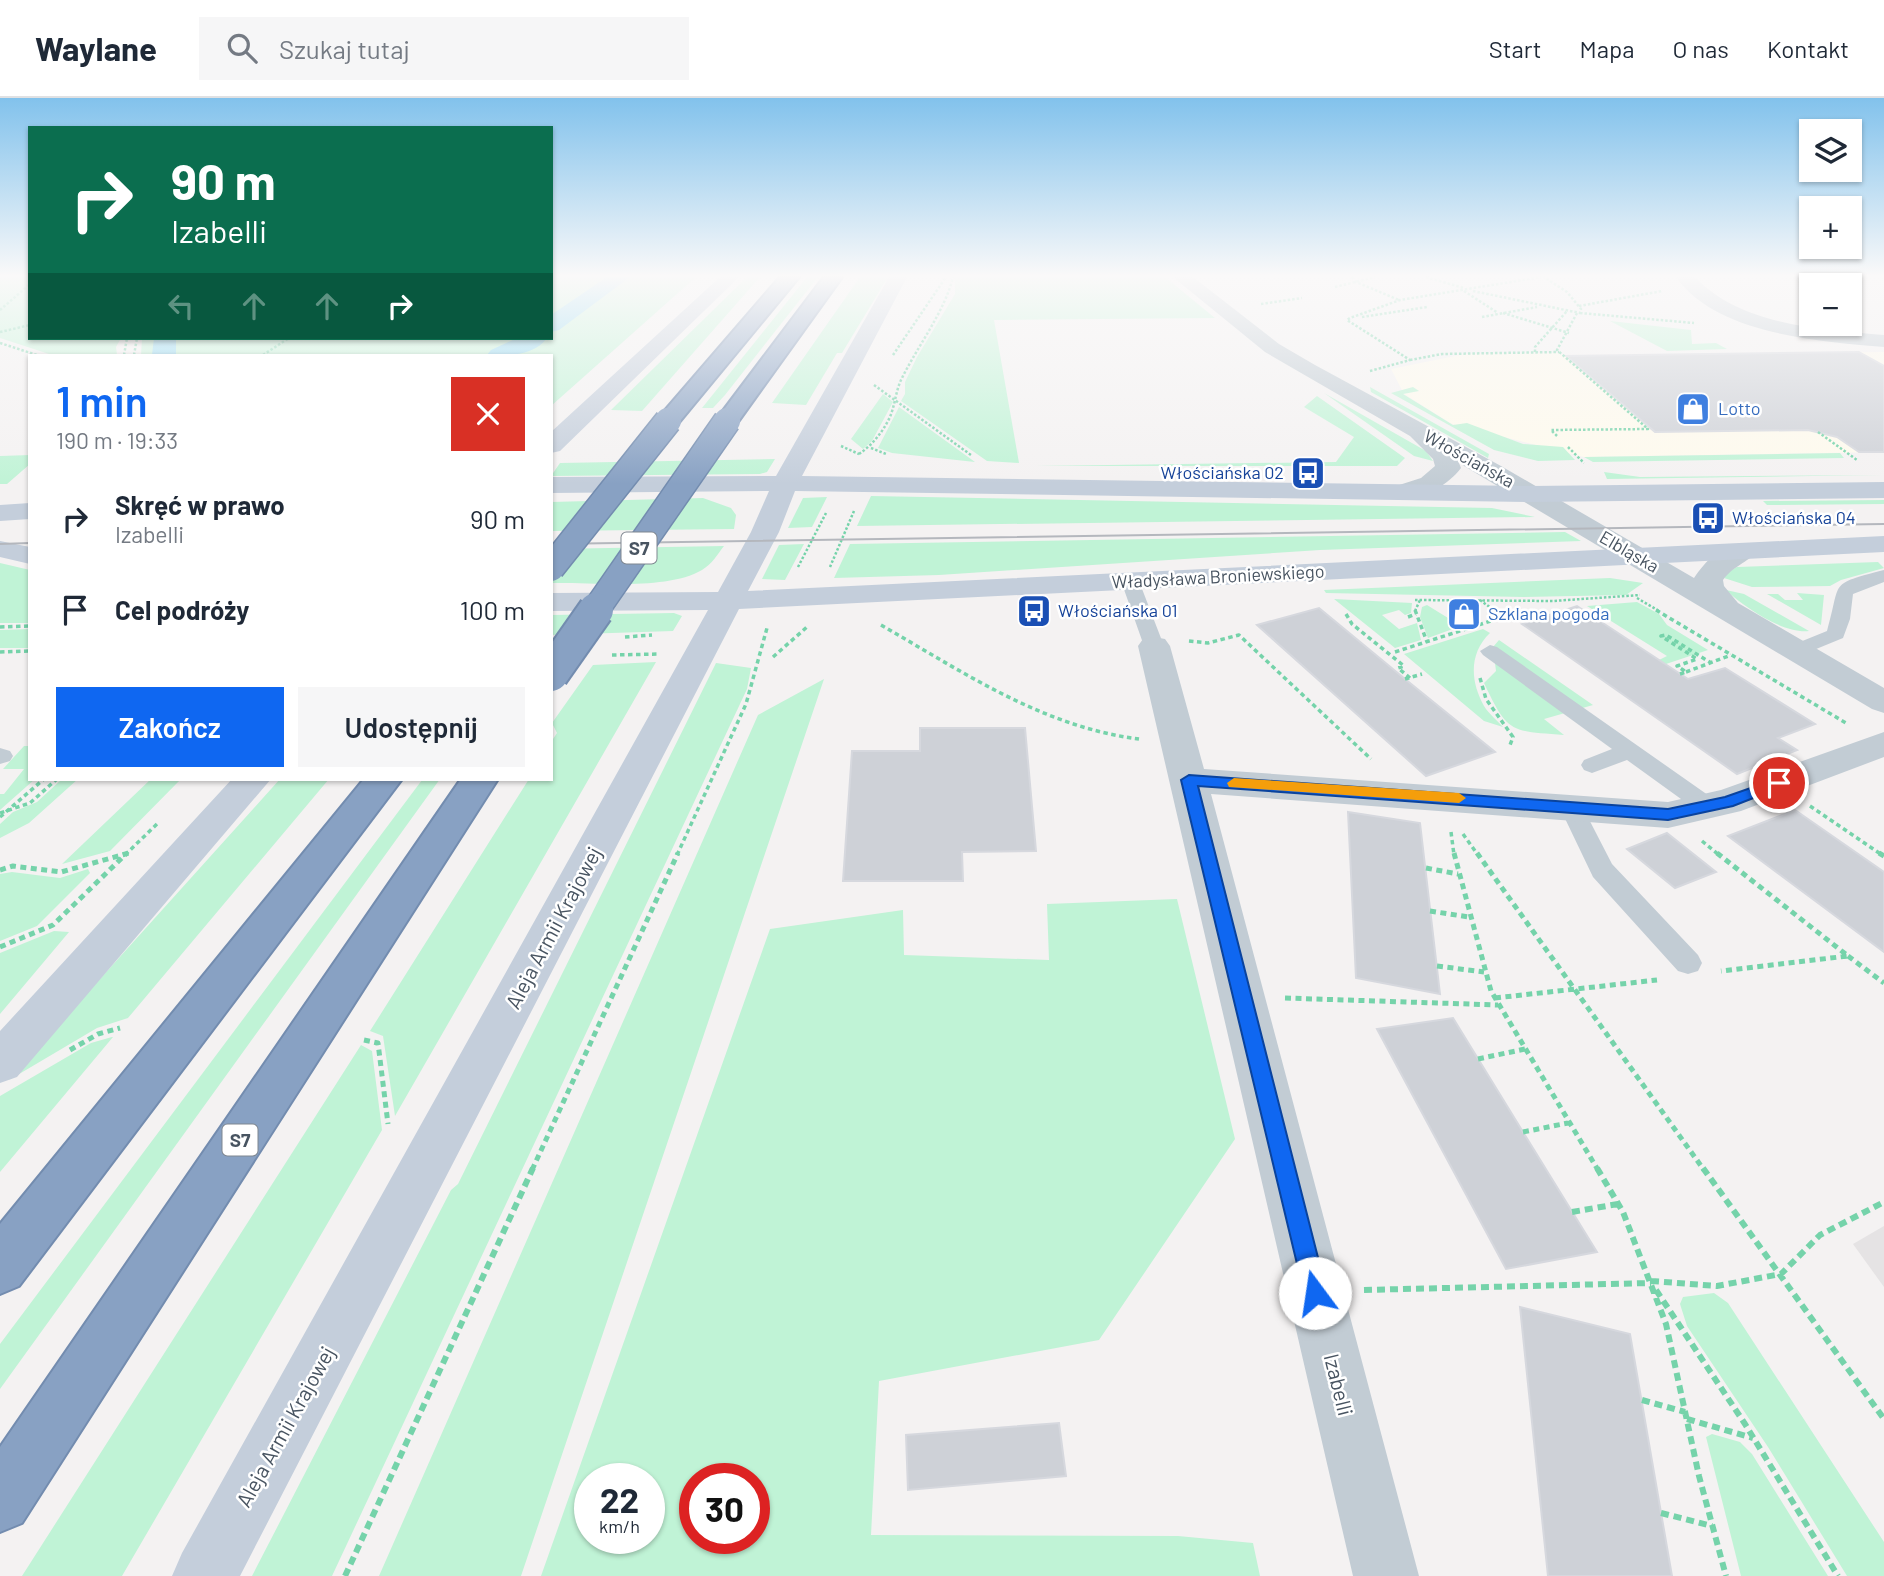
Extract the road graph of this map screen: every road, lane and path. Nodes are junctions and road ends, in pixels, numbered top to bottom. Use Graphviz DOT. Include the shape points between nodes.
graph roads {
  1 [pos="9,346"];
  2 [pos="655,346"];
  3 [pos="732,346"];
  4 [pos="782,346"];
  5 [pos="861,346"];
  6 [pos="899,346"];
  7 [pos="919,346"];
  8 [pos="1272,346"];
  9 [pos="1388,346"];
  10 [pos="1536,346"];
  11 [pos="1557,346"];
  12 [pos="1560,352"];
  13 [pos="1535,353"];
  14 [pos="34,354"];
  15 [pos="1410,360"];
  16 [pos="888,363"];
  17 [pos="1363,372"];
  18 [pos="881,374"];
  19 [pos="873,385"];
  20 [pos="865,391"];
  21 [pos="897,402"];
  22 [pos="1406,425"];
  23 [pos="1818,432"];
  24 [pos="1557,436"];
  25 [pos="838,439"];
  26 [pos="553,444"];
  27 [pos="1568,447"];
  28 [pos="859,454"];
  29 [pos="974,457"];
  30 [pos="866,459"];
  31 [pos="1858,461"];
  32 [pos="1584,463"];
  33 [pos="839,482"];
  34 [pos="785,483"];
  35 [pos="553,485"];
  36 [pos="1884,489"];
  37 [pos="1402,492"];
  38 [pos="1531,494"];
  39 [pos="28,511"];
  40 [pos="0,513"];
  41 [pos="1884,544"];
  42 [pos="0,549"];
  43 [pos="1741,552"];
  44 [pos="1634,555"];
  45 [pos="28,556"];
  46 [pos="553,565"];
  47 [pos="1884,576"];
  48 [pos="1130,581"];
  49 [pos="783,598"];
  50 [pos="1637,598"];
  51 [pos="1421,600"];
  52 [pos="1479,600"];
  53 [pos="728,601"];
  54 [pos="553,602"];
  55 [pos="1727,609"];
  56 [pos="1346,614"];
  57 [pos="1416,614"];
  58 [pos="1408,617"];
  59 [pos="877,623"];
  60 [pos="28,626"];
  61 [pos="0,627"];
  62 [pos="617,638"];
  63 [pos="1427,642"];
  64 [pos="1166,643"];
  65 [pos="704,645"];
  66 [pos="1797,650"];
  67 [pos="28,651"];
  68 [pos="0,652"];
  69 [pos="1395,652"];
  70 [pos="1490,652"];
  71 [pos="605,655"];
  72 [pos="1732,655"];
  73 [pos="1711,663"];
  74 [pos="553,671"];
  75 [pos="1686,672"];
  76 [pos="1422,674"];
  77 [pos="1680,674"];
  78 [pos="1884,702"];
  79 [pos="1883,745"];
  80 [pos="1628,751"];
  81 [pos="1183,760"];
  82 [pos="1592,765"];
  83 [pos="1379,766"];
  84 [pos="42,781"];
  85 [pos="55,781"];
  86 [pos="251,781"];
  87 [pos="382,781"];
  88 [pos="479,781"];
  89 [pos="1800,799"];
  90 [pos="1571,806"];
  91 [pos="7,811"];
  92 [pos="0,815"];
  93 [pos="1701,821"];
  94 [pos="1884,856"];
  95 [pos="1426,868"];
  96 [pos="0,870"];
  97 [pos="1458,874"];
  98 [pos="1430,911"];
  99 [pos="1469,917"];
  100 [pos="0,947"];
  101 [pos="1848,956"];
  102 [pos="1437,966"];
  103 [pos="1697,968"];
  104 [pos="1485,972"];
  105 [pos="1667,979"];
  106 [pos="1884,983"];
  107 [pos="1576,990"];
  108 [pos="1278,998"];
  109 [pos="1496,1002"];
  110 [pos="365,1040"];
  111 [pos="1525,1049"];
  112 [pos="1478,1059"];
  113 [pos="0,1063"];
  114 [pos="1568,1123"];
  115 [pos="388,1124"];
  116 [pos="1523,1132"];
  117 [pos="1884,1202"];
  118 [pos="1618,1204"];
  119 [pos="1572,1212"];
  120 [pos="0,1267"];
  121 [pos="1781,1274"];
  122 [pos="1650,1281"];
  123 [pos="1362,1290"];
  124 [pos="1642,1400"];
  125 [pos="1686,1416"];
  126 [pos="1884,1419"];
  127 [pos="1754,1438"];
  128 [pos="0,1501"];
  129 [pos="1661,1513"];
  130 [pos="1712,1526"];
  131 [pos="205,1576"];
  132 [pos="345,1576"];
  133 [pos="1386,1576"];
  134 [pos="1726,1576"];
  135 [pos="1838,1576"];
  1 -- 14 [label="path"];
  2 -- 26 [label="main road"];
  3 -- 46 [label="highway, bridge"];
  4 -- 74 [label="highway, S7, bridge"];
  5 -- 34 [label="main road, Aleja Armii Krajowej"];
  6 -- 16 [label="path"];
  7 -- 21 [label="path" via="899,384"];
  8 -- 22 [label="street, Włościańska"];
  9 -- 15 [label="path"];
  10 -- 13 [label="path"];
  11 -- 12 [label="path"];
  12 -- 13 [label="path"];
  12 -- 24 [label="path" via="1648,429 1550,430"];
  13 -- 15 [label="path" via="1442,354"];
  15 -- 17 [label="path"];
  18 -- 19 [label="path"];
  19 -- 20 [label="path"];
  19 -- 21 [label="path"];
  21 -- 28 [label="path" via="878,439"];
  21 -- 29 [label="path"];
  22 -- 37 [label="street, Włościańska" via="1436,447 1448,468 1430,483"];
  22 -- 38 [label="street, Włościańska"];
  23 -- 31 [label="path"];
  25 -- 28 [label="path"];
  27 -- 32 [label="path"];
  28 -- 30 [label="path"];
  28 -- 33 [label="path"];
  33 -- 34 [label="main road"];
  33 -- 37 [label="main road"];
  33 -- 49 [label="path"];
  34 -- 35 [label="main road"];
  34 -- 53 [label="main road, Aleja Armii Krajowej"];
  36 -- 38 [label="main road"];
  37 -- 38 [label="main road"];
  38 -- 44 [label="street, Elbląska"];
  39 -- 40 [label="main road"];
  41 -- 43 [label="main road, Władysława Broniewskiego"];
  42 -- 45 [label="main road"];
  43 -- 44 [label="main road, Władysława Broniewskiego"];
  43 -- 55 [label="street, Elbląska" via="1723,560 1708,579"];
  44 -- 48 [label="main road, Władysława Broniewskiego"];
  44 -- 55 [label="street, Elbląska"];
  47 -- 66 [label="lane" via="1846,588 1841,594 1836,634"];
  48 -- 49 [label="main road, Władysława Broniewskiego"];
  48 -- 64 [label="lane"];
  49 -- 53 [label="main road, Władysława Broniewskiego"];
  49 -- 132 [label="path" via="762,639 746,704"];
  50 -- 72 [label="path"];
  51 -- 57 [label="path"];
  52 -- 63 [label="path" via="1503,617"];
  53 -- 54 [label="main road, Władysława Broniewskiego"];
  53 -- 65 [label="main road, Aleja Armii Krajowej"];
  55 -- 66 [label="street, Elbląska"];
  56 -- 76 [label="path" via="1404,666 1398,668 1408,678"];
  57 -- 58 [label="path"];
  57 -- 63 [label="path"];
  59 -- 81 [label="path" via="1039,712 1080,730"];
  60 -- 61 [label="path"];
  62 -- 65 [label="path" via="671,633"];
  63 -- 69 [label="path"];
  64 -- 81 [label="street, Izabelli"];
  64 -- 83 [label="path" via="1208,643 1239,635"];
  65 -- 71 [label="path"];
  65 -- 131 [label="main road, Aleja Armii Krajowej"];
  66 -- 78 [label="street, Elbląska"];
  67 -- 68 [label="path"];
  70 -- 80 [label="lane"];
  72 -- 73 [label="path"];
  72 -- 79 [label="path"];
  73 -- 75 [label="path"];
  73 -- 75 [label="path" via="1661,636 1697,659 1677,666"];
  75 -- 77 [label="path"];
  79 -- 93 [label="street" via="1728,802"];
  80 -- 82 [label="lane"];
  80 -- 93 [label="lane"];
  81 -- 90 [label="street"];
  81 -- 133 [label="street, Izabelli"];
  84 -- 91 [label="path"];
  85 -- 91 [label="path" via="30,803"];
  86 -- 113 [label="main road"];
  87 -- 120 [label="highway"];
  88 -- 128 [label="highway, S7"];
  89 -- 94 [label="path"];
  90 -- 93 [label="street"];
  90 -- 103 [label="lane" via="1602,870"];
  91 -- 92 [label="path"];
  93 -- 101 [label="path"];
  95 -- 97 [label="path"];
  96 -- 100 [label="path" via="13,866 61,872 130,852 52,925"];
  97 -- 99 [label="path"];
  97 -- 107 [label="path" via="1453,825"];
  98 -- 99 [label="path"];
  99 -- 104 [label="path"];
  101 -- 103 [label="path"];
  101 -- 106 [label="path"];
  102 -- 104 [label="path"];
  104 -- 109 [label="path"];
  105 -- 107 [label="path"];
  107 -- 109 [label="path"];
  107 -- 121 [label="path"];
  108 -- 109 [label="path"];
  109 -- 111 [label="path"];
  110 -- 115 [label="path" via="378,1043"];
  111 -- 112 [label="path"];
  111 -- 114 [label="path"];
  114 -- 116 [label="path"];
  114 -- 118 [label="path"];
  117 -- 121 [label="path" via="1820,1234"];
  118 -- 119 [label="path"];
  118 -- 122 [label="path"];
  121 -- 122 [label="path" via="1717,1286"];
  121 -- 126 [label="path"];
  122 -- 123 [label="path"];
  122 -- 125 [label="path" via="1666,1324"];
  122 -- 127 [label="path"];
  124 -- 125 [label="path"];
  125 -- 127 [label="path"];
  125 -- 130 [label="path"];
  127 -- 135 [label="path"];
  129 -- 130 [label="path"];
  130 -- 134 [label="path"];
}
